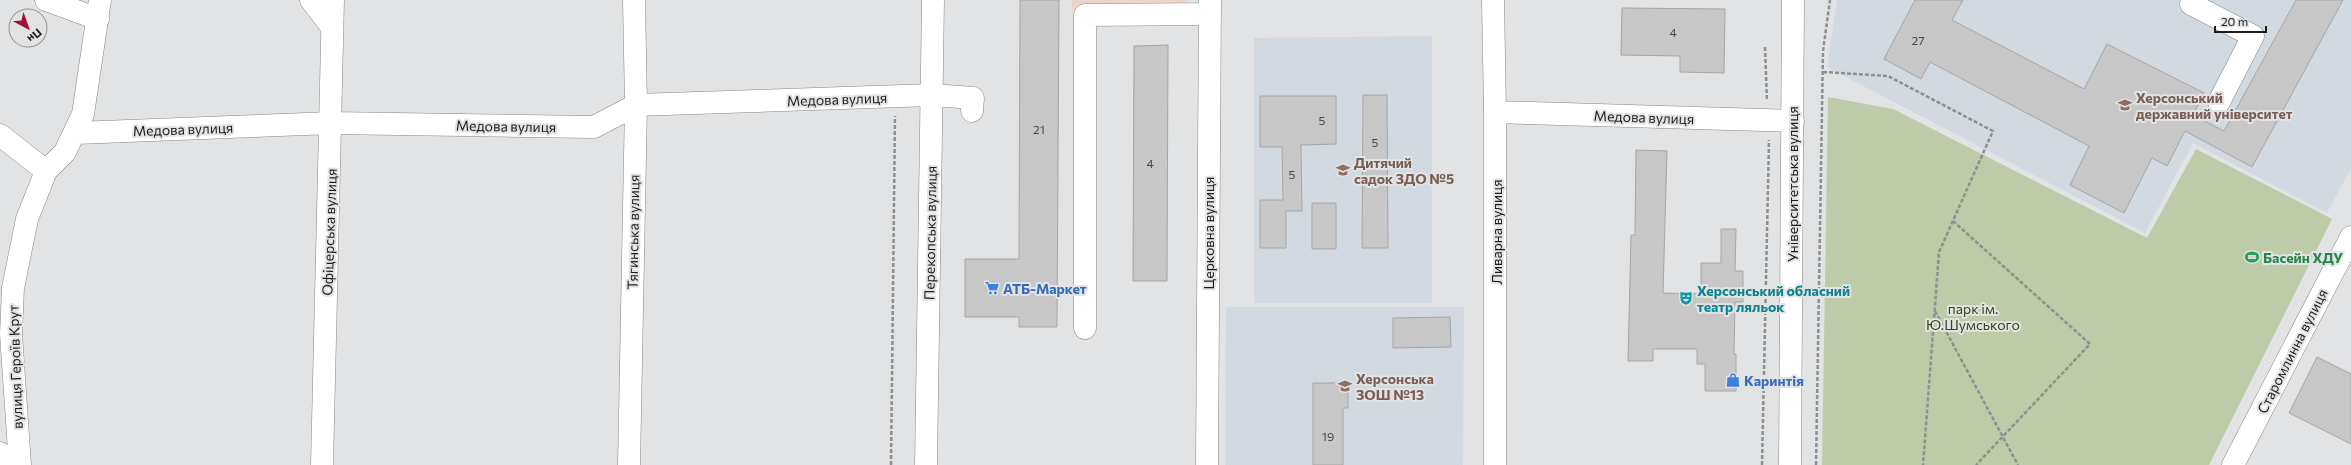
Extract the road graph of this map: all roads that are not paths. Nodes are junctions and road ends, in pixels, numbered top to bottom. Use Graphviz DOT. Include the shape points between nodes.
graph roads {
  1 [pos="46,0"];
  2 [pos="311,0"];
  3 [pos="333,0"];
  4 [pos="634,0"];
  5 [pos="933,0"];
  6 [pos="1493,0"];
  7 [pos="1793,0"];
  8 [pos="2193,0"];
  9 [pos="1210,7"];
  10 [pos="99,10"];
  11 [pos="331,26"];
  12 [pos="932,95"];
  13 [pos="2219,102"];
  14 [pos="636,105"];
  15 [pos="972,111"];
  16 [pos="1495,112"];
  17 [pos="1793,120"];
  18 [pos="332,123"];
  19 [pos="76,133"];
  20 [pos="0,135"];
  21 [pos="46,171"];
  22 [pos="2351,238"];
  23 [pos="1085,328"];
  24 [pos="0,454"];
  25 [pos="14,465"];
  26 [pos="20,465"];
  27 [pos="322,465"];
  28 [pos="629,465"];
  29 [pos="926,465"];
  30 [pos="1207,465"];
  31 [pos="1494,465"];
  32 [pos="1790,465"];
  33 [pos="2233,465"];
  1 -- 10 [label="street"];
  2 -- 11 [label="street"];
  3 -- 11 [label="street, Офіцерська вулиця"];
  4 -- 14 [label="street, Тягинська вулиця"];
  5 -- 12 [label="street, Перекопська вулиця"];
  6 -- 16 [label="street, Ливарна вулиця"];
  7 -- 17 [label="street, Університетська вулиця"];
  8 -- 13 [label="street" via="2191,4 2253,36"];
  9 -- 23 [label="street" via="1085,14"];
  9 -- 30 [label="street, Церковна вулиця"];
  10 -- 19 [label="street, вулиця Героїв Крут" via="83,114"];
  11 -- 18 [label="street, Офіцерська вулиця"];
  12 -- 14 [label="street, Медова вулиця"];
  12 -- 15 [label="street, Медова вулиця" via="973,98"];
  12 -- 29 [label="street, Перекопська вулиця"];
  14 -- 18 [label="street, Медова вулиця" via="594,127"];
  14 -- 28 [label="street, Тягинська вулиця"];
  16 -- 17 [label="street, Медова вулиця"];
  16 -- 31 [label="street, Ливарна вулиця"];
  17 -- 32 [label="street, Університетська вулиця"];
  18 -- 19 [label="street, Медова вулиця"];
  18 -- 27 [label="street, Офіцерська вулиця"];
  19 -- 21 [label="street, вулиця Героїв Крут" via="65,152"];
  20 -- 21 [label="street"];
  21 -- 26 [label="street, вулиця Героїв Крут" via="27,219 13,288 11,341"];
  22 -- 33 [label="street, Старомлинна вулиця"];
  24 -- 25 [label="street"];
}
